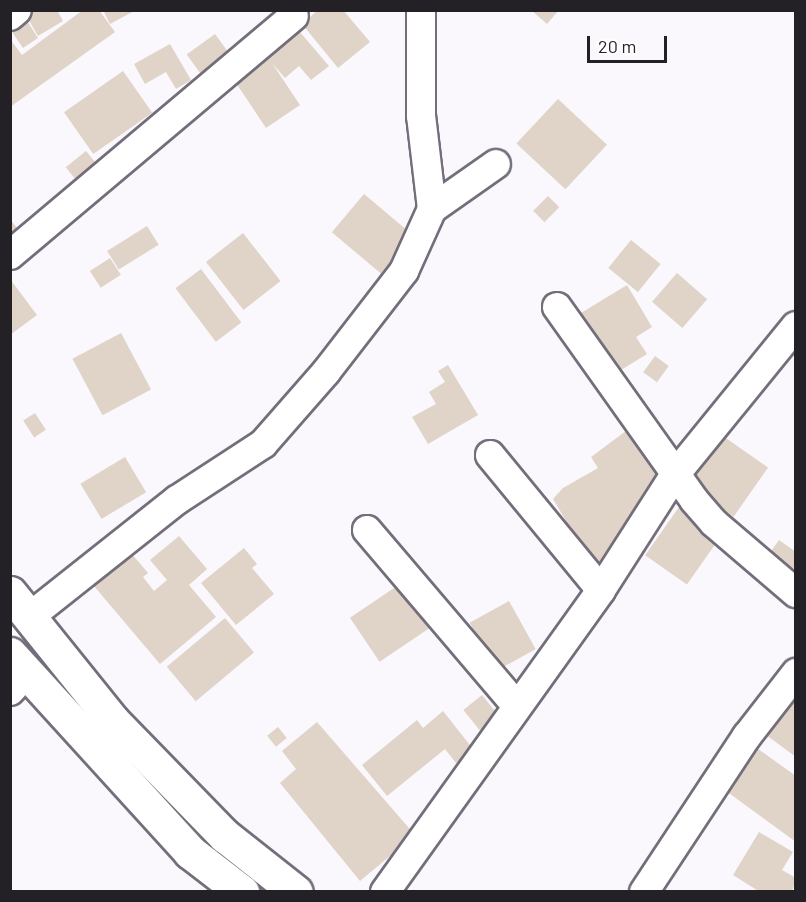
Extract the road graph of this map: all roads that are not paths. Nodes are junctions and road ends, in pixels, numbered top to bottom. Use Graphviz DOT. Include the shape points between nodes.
graph roads {
  1 [pos="17,10"];
  2 [pos="421,10"];
  3 [pos="10,16"];
  4 [pos="294,16"];
  5 [pos="496,164"];
  6 [pos="432,209"];
  7 [pos="10,255"];
  8 [pos="557,307"];
  9 [pos="795,326"];
  10 [pos="490,455"];
  11 [pos="674,476"];
  12 [pos="367,530"];
  13 [pos="601,590"];
  14 [pos="795,592"];
  15 [pos="16,613"];
  16 [pos="10,654"];
  17 [pos="795,673"];
  18 [pos="11,689"];
  19 [pos="517,706"];
  20 [pos="57,709"];
  21 [pos="242,891"];
  22 [pos="296,891"];
  23 [pos="385,891"];
  24 [pos="644,891"];
  1 -- 3 [label="street"];
  2 -- 6 [label="street" via="421,116"];
  4 -- 7 [label="street"];
  5 -- 6 [label="street"];
  6 -- 15 [label="street" via="404,271 326,372 263,444"];
  8 -- 11 [label="street"];
  9 -- 11 [label="street"];
  10 -- 13 [label="street"];
  11 -- 13 [label="street"];
  11 -- 14 [label="street" via="714,523"];
  12 -- 19 [label="street"];
  13 -- 19 [label="street"];
  15 -- 22 [label="main road" via="113,721 225,836"];
  16 -- 20 [label="main road"];
  17 -- 24 [label="street" via="747,736"];
  18 -- 20 [label="main road"];
  19 -- 23 [label="street"];
  20 -- 21 [label="main road" via="190,852"];
}
